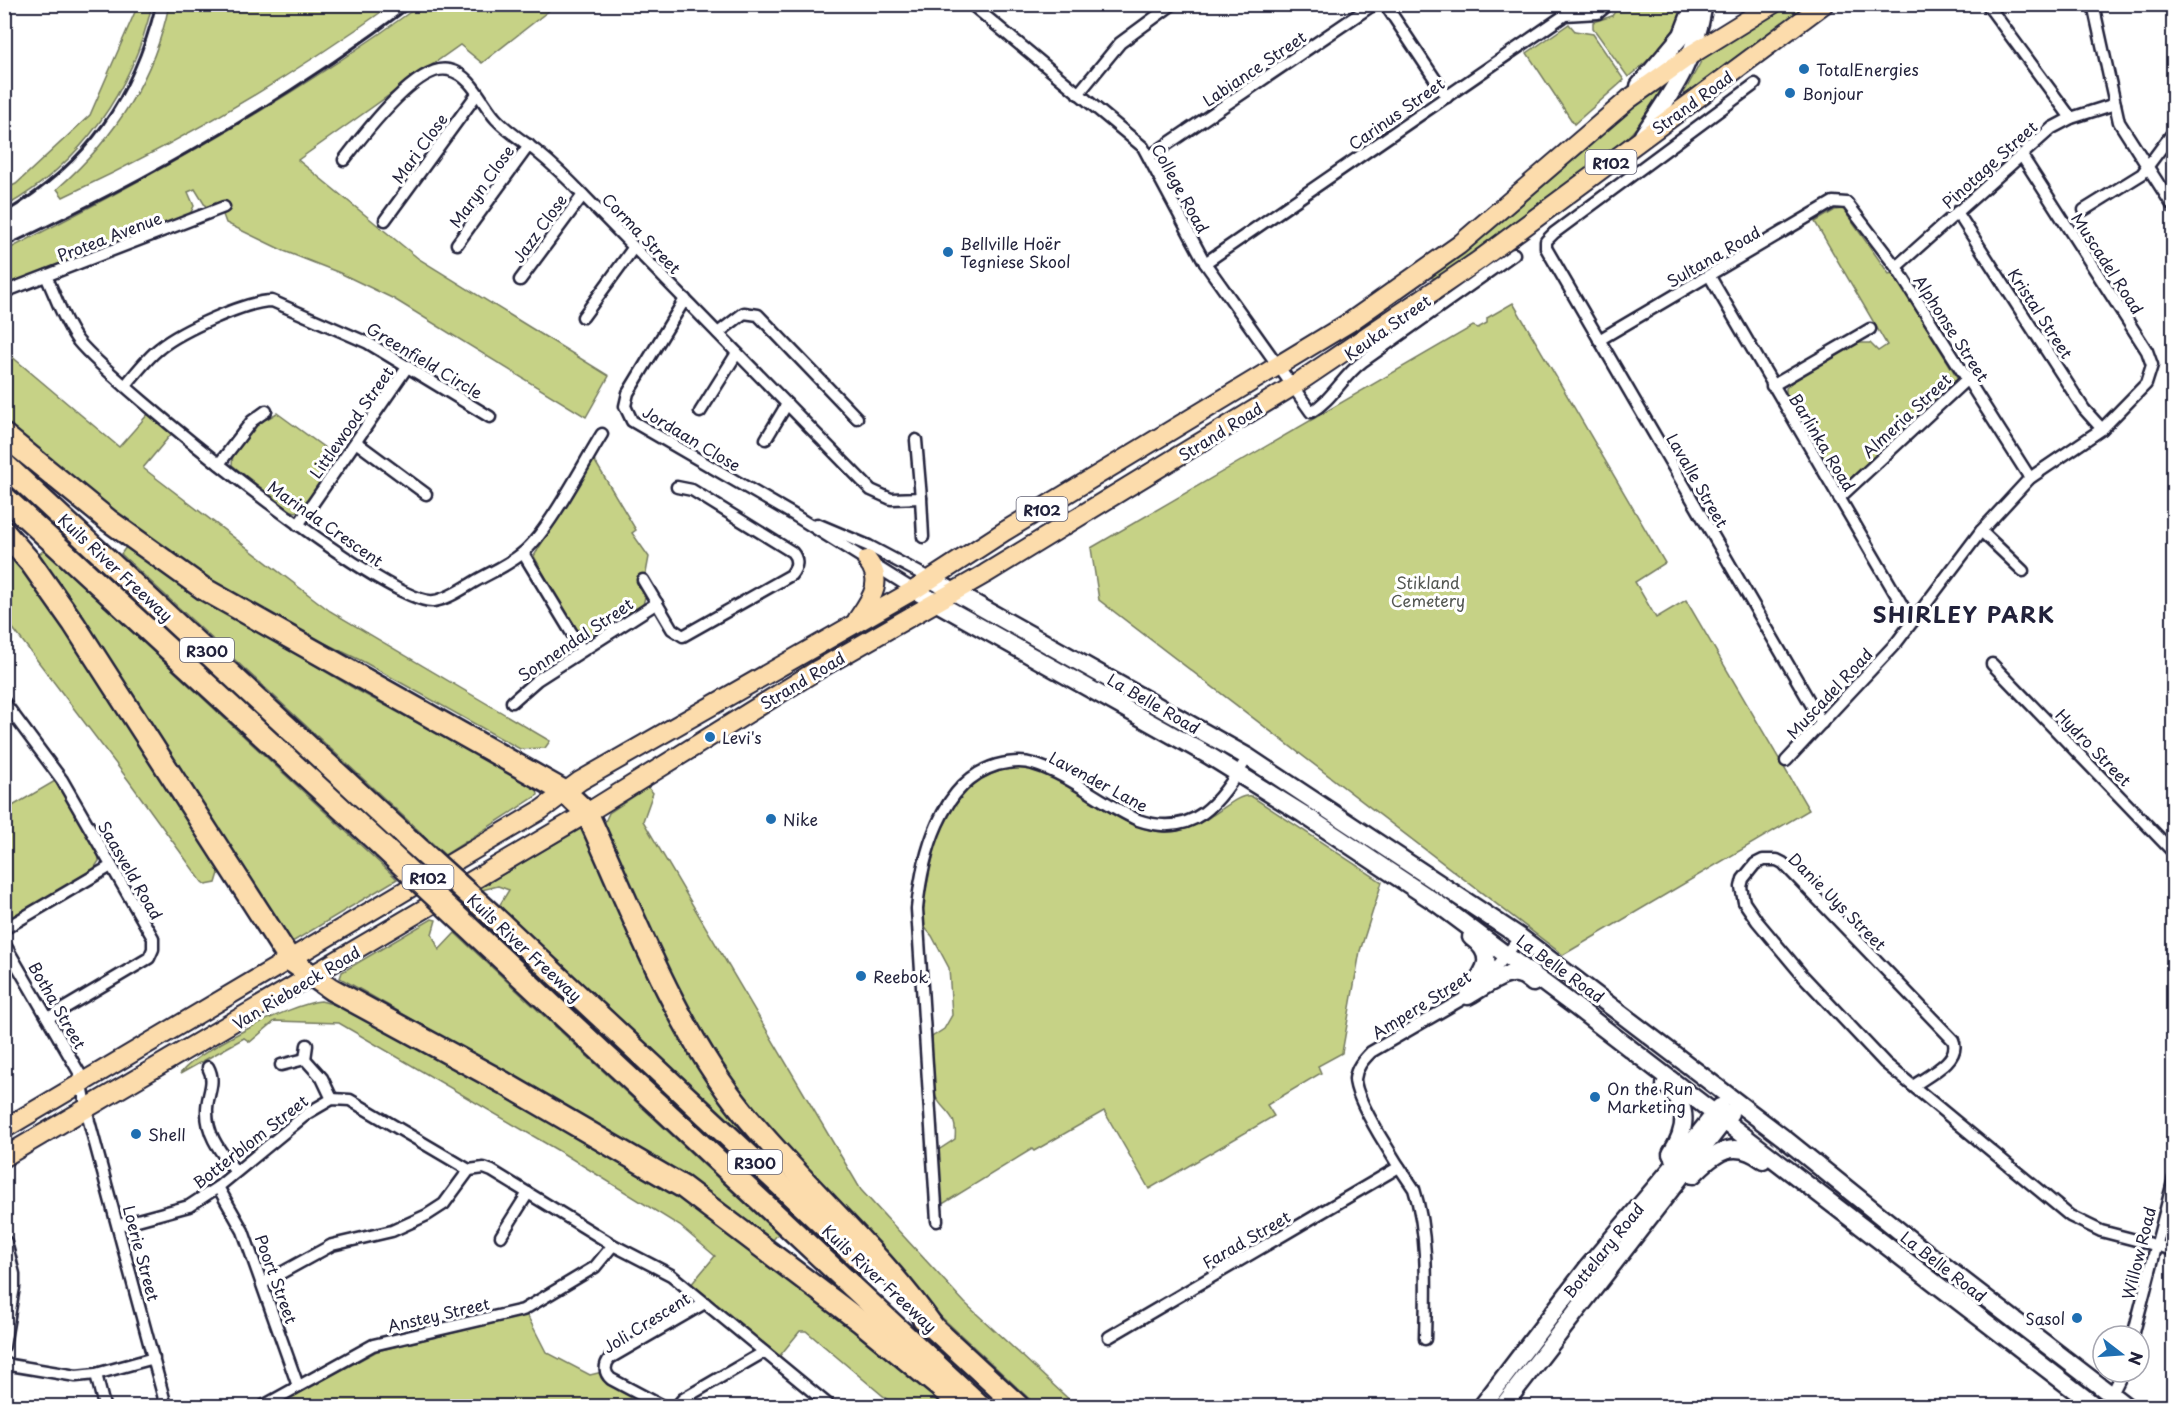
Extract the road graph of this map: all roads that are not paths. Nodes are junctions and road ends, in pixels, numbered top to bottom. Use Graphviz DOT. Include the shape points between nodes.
graph roads {
  1 [pos="971,4"];
  2 [pos="1173,4"];
  3 [pos="1374,4"];
  4 [pos="1384,4"];
  5 [pos="1609,4"];
  6 [pos="1694,4"];
  7 [pos="1704,4"];
  8 [pos="1773,4"];
  9 [pos="1824,4"];
  10 [pos="1987,4"];
  11 [pos="2093,4"];
  12 [pos="1692,54"];
  13 [pos="1755,84"];
  14 [pos="477,94"];
  15 [pos="1078,94"];
  16 [pos="1447,97"];
  17 [pos="1629,99"];
  18 [pos="2115,104"];
  19 [pos="2071,118"];
  20 [pos="2174,131"];
  21 [pos="1641,140"];
  22 [pos="529,145"];
  23 [pos="1150,156"];
  24 [pos="2022,156"];
  25 [pos="344,160"];
  26 [pos="2147,167"];
  27 [pos="583,195"];
  28 [pos="1842,201"];
  29 [pos="224,207"];
  30 [pos="2174,208"];
  31 [pos="2084,210"];
  32 [pos="1958,212"];
  33 [pos="385,220"];
  34 [pos="457,244"];
  35 [pos="634,247"];
  36 [pos="1514,254"];
  37 [pos="1205,263"];
  38 [pos="1896,267"];
  39 [pos="1709,275"];
  40 [pos="46,276"];
  41 [pos="520,280"];
  42 [pos="4,292"];
  43 [pos="685,299"];
  44 [pos="583,317"];
  45 [pos="1870,329"];
  46 [pos="718,333"];
  47 [pos="1599,340"];
  48 [pos="737,353"];
  49 [pos="408,366"];
  50 [pos="1279,367"];
  51 [pos="1967,379"];
  52 [pos="125,386"];
  53 [pos="1293,386"];
  54 [pos="1772,386"];
  55 [pos="787,404"];
  56 [pos="266,411"];
  57 [pos="700,412"];
  58 [pos="490,417"];
  59 [pos="857,418"];
  60 [pos="2102,429"];
  61 [pos="602,434"];
  62 [pos="4,435"];
  63 [pos="766,439"];
  64 [pos="916,440"];
  65 [pos="357,443"];
  66 [pos="4,464"];
  67 [pos="219,464"];
  68 [pos="2030,478"];
  69 [pos="677,487"];
  70 [pos="426,494"];
  71 [pos="4,497"];
  72 [pos="921,498"];
  73 [pos="1839,498"];
  74 [pos="794,515"];
  75 [pos="298,525"];
  76 [pos="1981,531"];
  77 [pos="4,532"];
  78 [pos="923,537"];
  79 [pos="524,553"];
  80 [pos="867,560"];
  81 [pos="2023,571"];
  82 [pos="931,579"];
  83 [pos="643,580"];
  84 [pos="914,590"];
  85 [pos="954,591"];
  86 [pos="935,602"];
  87 [pos="657,603"];
  88 [pos="1912,622"];
  89 [pos="854,624"];
  90 [pos="582,650"];
  91 [pos="1992,664"];
  92 [pos="4,702"];
  93 [pos="512,702"];
  94 [pos="1822,723"];
  95 [pos="1248,758"];
  96 [pos="1786,761"];
  97 [pos="1237,773"];
  98 [pos="565,792"];
  99 [pos="587,813"];
  100 [pos="2174,853"];
  101 [pos="111,866"];
  102 [pos="1462,921"];
  103 [pos="4,929"];
  104 [pos="1520,937"];
  105 [pos="4,943"];
  106 [pos="1507,955"];
  107 [pos="290,960"];
  108 [pos="312,978"];
  109 [pos="1553,990"];
  110 [pos="1466,997"];
  111 [pos="48,1018"];
  112 [pos="307,1045"];
  113 [pos="305,1059"];
  114 [pos="1645,1060"];
  115 [pos="280,1065"];
  116 [pos="208,1066"];
  117 [pos="84,1084"];
  118 [pos="1913,1086"];
  119 [pos="332,1099"];
  120 [pos="1733,1099"];
  121 [pos="88,1108"];
  122 [pos="1719,1117"];
  123 [pos="4,1129"];
  124 [pos="4,1157"];
  125 [pos="1399,1167"];
  126 [pos="469,1170"];
  127 [pos="236,1172"];
  128 [pos="2174,1178"];
  129 [pos="218,1187"];
  130 [pos="528,1193"];
  131 [pos="1645,1210"];
  132 [pos="937,1221"];
  133 [pos="119,1225"];
  134 [pos="1861,1227"];
  135 [pos="501,1236"];
  136 [pos="6,1242"];
  137 [pos="613,1245"];
  138 [pos="2154,1245"];
  139 [pos="2174,1250"];
  140 [pos="262,1283"];
  141 [pos="705,1303"];
  142 [pos="2136,1324"];
  143 [pos="933,1327"];
  144 [pos="1109,1337"];
  145 [pos="1425,1339"];
  146 [pos="4,1346"];
  147 [pos="764,1352"];
  148 [pos="154,1358"];
  149 [pos="4,1364"];
  150 [pos="96,1374"];
  151 [pos="2120,1384"];
  152 [pos="298,1386"];
  153 [pos="2115,1403"];
  154 [pos="104,1407"];
  155 [pos="166,1407"];
  156 [pos="263,1407"];
  157 [pos="662,1407"];
  158 [pos="677,1407"];
  159 [pos="830,1407"];
  160 [pos="963,1407"];
  161 [pos="980,1407"];
  162 [pos="1018,1407"];
  163 [pos="1482,1407"];
  164 [pos="1503,1407"];
  165 [pos="2095,1407"];
  1 -- 15 [label="street, College Road"];
  2 -- 15 [label="street" via="1120,43"];
  3 -- 23 [label="street, Labiance Street"];
  4 -- 16 [label="street"];
  5 -- 16 [label="street, Carinus Street" via="1598,13 1565,15"];
  6 -- 17 [label="main road" via="1682,35"];
  7 -- 12 [label="main road"];
  8 -- 12 [label="main road, Strand Road / R102"];
  9 -- 21 [label="main road, Strand Road / R102"];
  10 -- 19 [label="street"];
  11 -- 18 [label="street"];
  12 -- 17 [label="main road, Strand Road / R102"];
  12 -- 21 [label="main road" via="1673,93"];
  13 -- 47 [label="street, Lavalle Street" via="1548,238 1547,253"];
  14 -- 22 [label="street, Corma Street" via="497,121"];
  14 -- 25 [label="street, Corma Street" via="455,72 448,69 433,73 382,110"];
  14 -- 33 [label="street, Mari Close"];
  15 -- 23 [label="street, College Road"];
  16 -- 37 [label="street, Carinus Street"];
  17 -- 50 [label="main road, Strand Road / R102" via="1459,245"];
  18 -- 19 [label="street, Pinotage Street"];
  18 -- 26 [label="street" via="2119,122"];
  19 -- 24 [label="street, Pinotage Street" via="2052,128"];
  20 -- 26 [label="street"];
  21 -- 53 [label="main road, Strand Road / R102" via="1436,291"];
  22 -- 27 [label="street, Corma Street"];
  22 -- 34 [label="street, Maryn Close"];
  23 -- 37 [label="street, College Road"];
  24 -- 32 [label="street, Pinotage Street"];
  24 -- 60 [label="street, Muscadel Road" via="2150,357 2150,379"];
  26 -- 30 [label="street"];
  26 -- 31 [label="street"];
  27 -- 35 [label="street, Corma Street"];
  27 -- 41 [label="street, Jazz Close"];
  28 -- 38 [label="street, Alphonse Street" via="1851,206"];
  28 -- 39 [label="street, Sultana Road" via="1833,202"];
  29 -- 40 [label="street, Protea Avenue"];
  32 -- 38 [label="street, Pinotage Street"];
  32 -- 60 [label="street, Kristal Street" via="2084,409"];
  35 -- 43 [label="street, Corma Street"];
  35 -- 44 [label="street"];
  36 -- 53 [label="street, Keuka Street" via="1355,367 1326,403 1311,412"];
  37 -- 50 [label="street, College Road"];
  38 -- 51 [label="street, Alphonse Street"];
  39 -- 47 [label="street, Sultana Road"];
  39 -- 54 [label="street, Barlinka Road"];
  40 -- 42 [label="street, Protea Avenue"];
  40 -- 52 [label="street, Marinda Crescent" via="79,342"];
  43 -- 46 [label="street, Corma Street"];
  43 -- 74 [label="street, Jordaan Close" via="627,393 628,416"];
  45 -- 54 [label="street"];
  46 -- 48 [label="street, Corma Street"];
  46 -- 59 [label="street" via="744,313 758,315"];
  47 -- 94 [label="street, Lavalle Street"];
  48 -- 55 [label="street, Corma Street"];
  48 -- 57 [label="street"];
  49 -- 52 [label="street, Greenfield Circle" via="302,313 272,302 255,302 162,346"];
  49 -- 58 [label="street, Greenfield Circle"];
  49 -- 65 [label="street, Littlewood Street"];
  50 -- 53 [label="street, College Road"];
  50 -- 82 [label="main road, Strand Road / R102"];
  51 -- 68 [label="street, Alphonse Street"];
  51 -- 73 [label="street, Almeria Street"];
  52 -- 67 [label="street, Marinda Crescent"];
  53 -- 85 [label="main road, Strand Road / R102"];
  54 -- 73 [label="street, Barlinka Road"];
  55 -- 63 [label="street"];
  55 -- 72 [label="street, Corma Street" via="871,490 891,499"];
  56 -- 67 [label="street" via="252,421"];
  60 -- 68 [label="street, Muscadel Road"];
  61 -- 79 [label="street, Marinda Crescent"];
  62 -- 98 [label="highway" via="108,520 204,589"];
  64 -- 72 [label="street"];
  65 -- 70 [label="street"];
  65 -- 75 [label="street, Littlewood Street"];
  66 -- 143 [label="highway, Kuils River Freeway / R300, bridge"];
  67 -- 75 [label="street, Marinda Crescent"];
  68 -- 76 [label="street, Muscadel Road"];
  69 -- 87 [label="street, Sonnendal Street" via="692,490 792,552 796,565 791,575 687,635 672,629"];
  71 -- 161 [label="highway, Kuils River Freeway / R300, bridge"];
  72 -- 78 [label="street"];
  73 -- 88 [label="street, Barlinka Road"];
  74 -- 80 [label="street, Jordaan Close"];
  74 -- 82 [label="street, Jordaan Close" via="869,546"];
  75 -- 79 [label="street, Marinda Crescent" via="374,575 426,602 446,598"];
  76 -- 81 [label="street"];
  76 -- 88 [label="street, Muscadel Road"];
  77 -- 107 [label="highway" via="69,617"];
  79 -- 90 [label="street"];
  80 -- 84 [label="street, Jordaan Close"];
  80 -- 89 [label="main road" via="877,578 876,587"];
  82 -- 84 [label="main road, Strand Road / R102"];
  82 -- 85 [label="main road, La Belle Road"];
  83 -- 87 [label="street, Sonnendal Street"];
  84 -- 86 [label="main road, La Belle Road"];
  84 -- 89 [label="main road, Strand Road / R102"];
  85 -- 86 [label="main road, Strand Road / R102"];
  85 -- 95 [label="main road, La Belle Road"];
  86 -- 97 [label="main road, La Belle Road"];
  86 -- 99 [label="main road, Strand Road / R102"];
  87 -- 90 [label="street, Sonnendal Street"];
  88 -- 94 [label="street, Muscadel Road"];
  89 -- 98 [label="main road, Strand Road / R102"];
  90 -- 93 [label="street, Sonnendal Street"];
  91 -- 100 [label="street, Hydro Street"];
  92 -- 101 [label="street, Saasveld Road" via="62,780"];
  94 -- 96 [label="street, Muscadel Road"];
  95 -- 97 [label="street, Lavender Lane"];
  95 -- 104 [label="main road, La Belle Road"];
  97 -- 102 [label="main road, La Belle Road"];
  97 -- 132 [label="street, Lavender Lane" via="1211,809 1198,818 1174,825 1138,820 1045,768 1027,762 1004,763 981,772 949,803 921,876 917,909"];
  98 -- 99 [label="highway"];
  98 -- 107 [label="main road, Van Riebeeck Road / R102"];
  99 -- 108 [label="main road, Van Riebeeck Road / R102"];
  99 -- 143 [label="highway" via="684,1021 724,1086 742,1112 914,1300"];
  101 -- 103 [label="street"];
  101 -- 111 [label="street, Saasveld Road" via="153,938 152,954"];
  102 -- 106 [label="main road, La Belle Road"];
  102 -- 110 [label="main road" via="1469,935 1484,949 1487,962"];
  104 -- 106 [label="street, Ampere Street"];
  104 -- 120 [label="main road, La Belle Road"];
  105 -- 111 [label="street, Botha Street"];
  106 -- 109 [label="main road, La Belle Road"];
  106 -- 110 [label="street, Ampere Street" via="1485,982"];
  107 -- 108 [label="highway"];
  107 -- 117 [label="main road, Van Riebeeck Road / R102"];
  108 -- 121 [label="main road, Van Riebeeck Road / R102"];
  108 -- 160 [label="highway" via="683,1187 861,1322"];
  109 -- 110 [label="main road" via="1514,974"];
  109 -- 114 [label="main road, La Belle Road"];
  110 -- 125 [label="street, Ampere Street" via="1371,1052 1357,1071 1355,1083 1360,1097"];
  111 -- 117 [label="street, Botha Street"];
  112 -- 113 [label="street"];
  113 -- 115 [label="street"];
  113 -- 119 [label="street" via="322,1078"];
  114 -- 122 [label="main road, La Belle Road"];
  114 -- 131 [label="main road" via="1654,1077 1679,1099 1685,1118 1681,1139"];
  116 -- 127 [label="street" via="213,1078 207,1110 209,1129"];
  117 -- 121 [label="street, Botha Street"];
  117 -- 123 [label="main road, Van Riebeeck Road / R102"];
  118 -- 118 [label="street, Danie Uys Street" via="1885,1063 1757,921 1744,902 1740,887 1755,864 1770,859 1783,863 1953,1040 1953,1055"];
  118 -- 138 [label="street, Danie Uys Street" via="2070,1216 2101,1231"];
  119 -- 126 [label="street, Botterblom Street" via="357,1104"];
  119 -- 127 [label="street, Botterblom Street" via="308,1113"];
  120 -- 122 [label="main road, Bottelary Road"];
  120 -- 153 [label="main road, La Belle Road"];
  121 -- 124 [label="main road, Van Riebeeck Road / R102"];
  121 -- 133 [label="street, Loerie Street"];
  122 -- 131 [label="main road, Bottelary Road"];
  122 -- 134 [label="main road, La Belle Road"];
  125 -- 144 [label="street, Farad Street"];
  125 -- 145 [label="street, Ampere Street" via="1414,1189 1421,1215"];
  126 -- 130 [label="street, Botterblom Street" via="488,1169"];
  126 -- 140 [label="street" via="444,1204 427,1215 392,1231 327,1247"];
  127 -- 129 [label="street, Botterblom Street"];
  128 -- 138 [label="street, Willow Road"];
  129 -- 133 [label="street, Botterblom Street" via="182,1209"];
  129 -- 140 [label="street, Poort Street" via="243,1231"];
  130 -- 135 [label="street"];
  130 -- 137 [label="street, Botterblom Street"];
  131 -- 134 [label="main road" via="1674,1197 1712,1156 1737,1149 1755,1154 1827,1208"];
  131 -- 163 [label="main road, Bottelary Road" via="1568,1292"];
  131 -- 164 [label="main road, Bottelary Road"];
  133 -- 148 [label="street, Loerie Street"];
  134 -- 165 [label="main road, La Belle Road"];
  136 -- 146 [label="street" via="14,1287"];
  137 -- 141 [label="street, Joli Crescent" via="671,1275"];
  137 -- 152 [label="street, Anstey Street" via="595,1268 523,1310 374,1345"];
  138 -- 139 [label="street, Danie Uys Street"];
  138 -- 142 [label="street, Willow Road"];
  140 -- 152 [label="street, Poort Street"];
  141 -- 147 [label="street, Joli Crescent"];
  141 -- 157 [label="street, Joli Crescent" via="610,1358 606,1365 611,1379"];
  143 -- 162 [label="highway, Kuils River Freeway / R300"];
  147 -- 158 [label="street" via="683,1399"];
  147 -- 159 [label="street, Joli Crescent"];
  148 -- 150 [label="street"];
  148 -- 155 [label="street, Loerie Street"];
  149 -- 150 [label="street" via="76,1376"];
  150 -- 154 [label="street"];
  151 -- 153 [label="street"];
  152 -- 156 [label="street, Anstey Street"];
}
